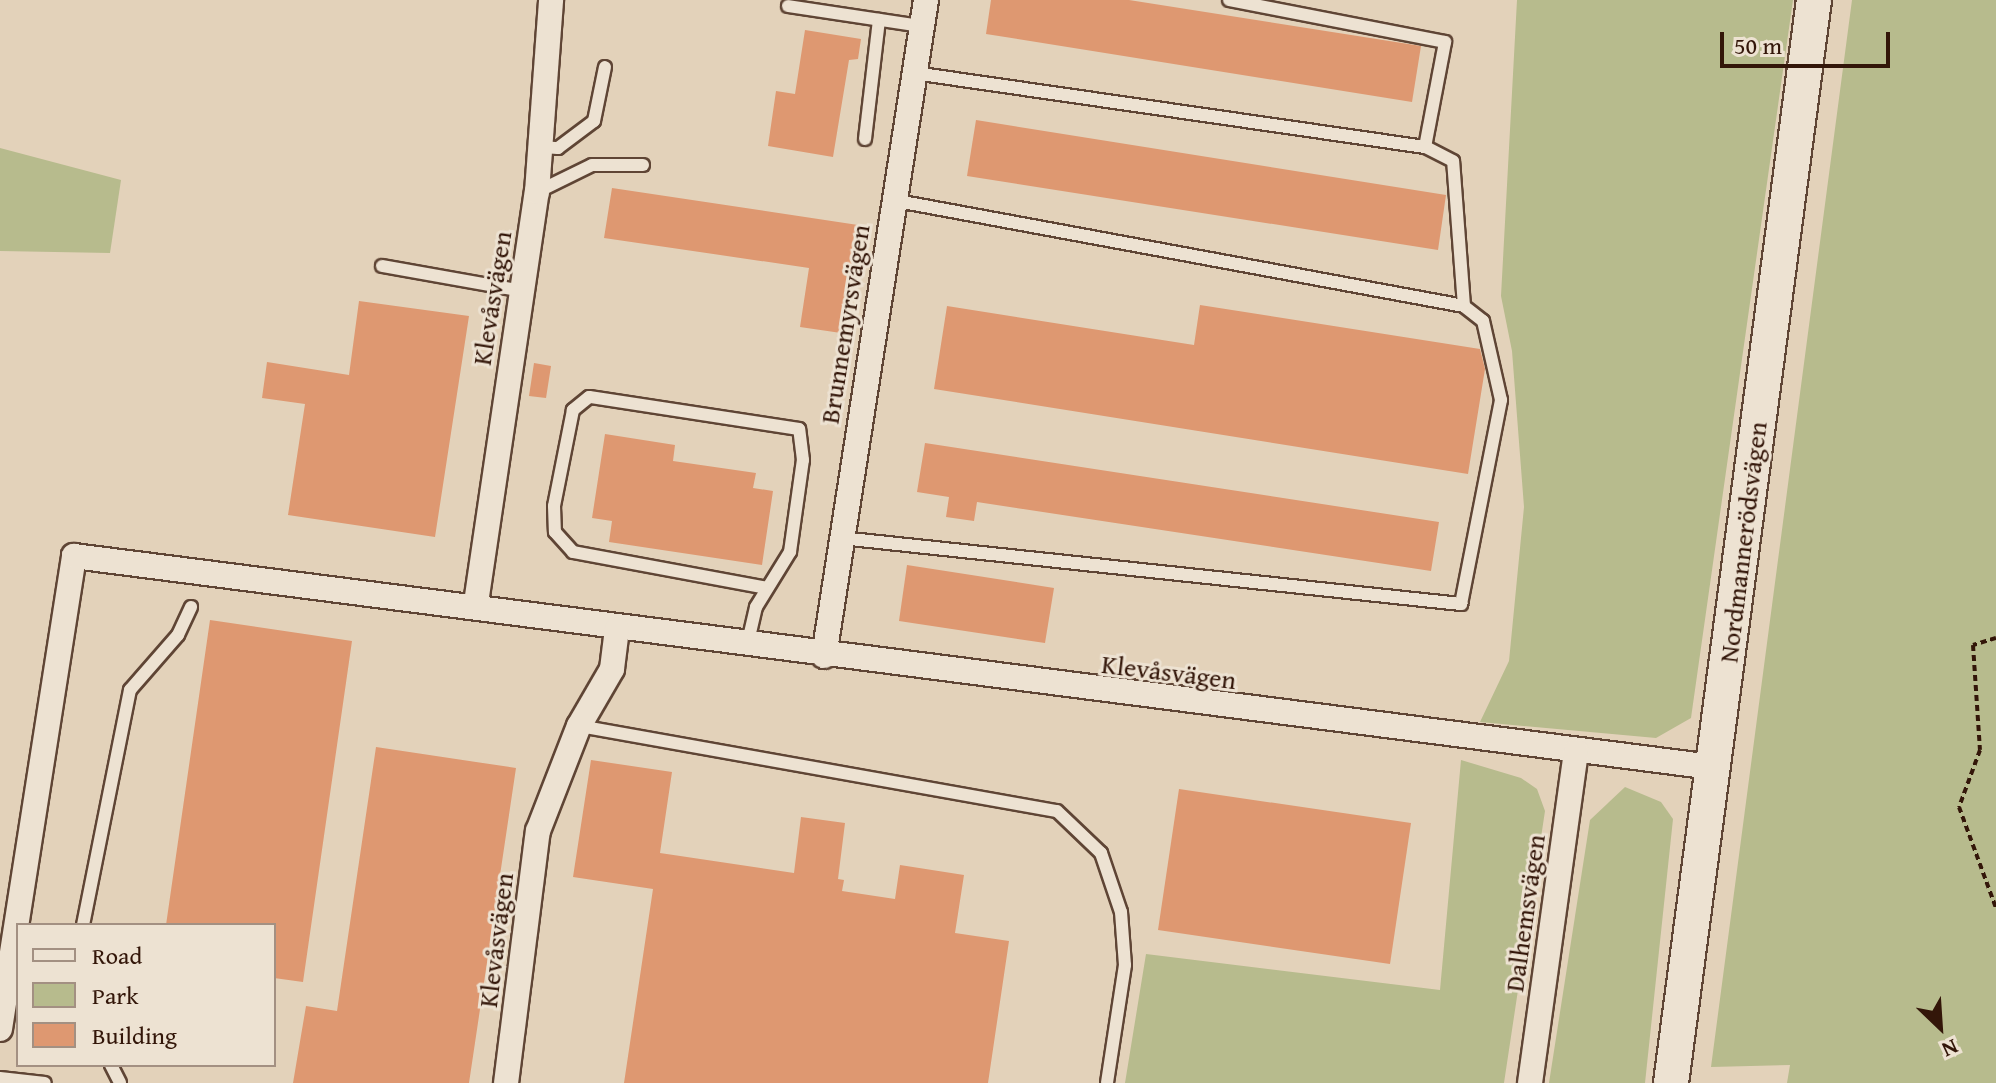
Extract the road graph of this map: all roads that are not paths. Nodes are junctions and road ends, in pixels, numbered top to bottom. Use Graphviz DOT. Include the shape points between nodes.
graph roads {
  1 [pos="551,0"];
  2 [pos="926,0"];
  3 [pos="1229,0"];
  4 [pos="1814,0"];
  5 [pos="788,6"];
  6 [pos="879,20"];
  7 [pos="921,26"];
  8 [pos="605,67"];
  9 [pos="914,73"];
  10 [pos="865,139"];
  11 [pos="542,147"];
  12 [pos="1425,147"];
  13 [pos="643,165"];
  14 [pos="537,192"];
  15 [pos="892,200"];
  16 [pos="382,266"];
  17 [pos="522,291"];
  18 [pos="1464,306"];
  19 [pos="841,538"];
  20 [pos="767,588"];
  21 [pos="476,603"];
  22 [pos="191,607"];
  23 [pos="617,629"];
  24 [pos="747,646"];
  25 [pos="824,656"];
  26 [pos="579,726"];
  27 [pos="1576,751"];
  28 [pos="1713,767"];
  29 [pos="17,923"];
  30 [pos="83,923"];
  31 [pos="16,927"];
  32 [pos="0,1029"];
  33 [pos="0,1078"];
  34 [pos="45,1083"];
  35 [pos="506,1083"];
  36 [pos="1107,1083"];
  37 [pos="1530,1083"];
  38 [pos="1671,1083"];
  1 -- 11 [label="street, Klevåsvägen"];
  2 -- 7 [label="street, Brunnemyrsvägen"];
  3 -- 12 [label="lane" via="1445,42"];
  4 -- 28 [label="main road, Nordmannerödsvägen"];
  5 -- 6 [label="lane"];
  6 -- 7 [label="lane"];
  6 -- 10 [label="lane"];
  7 -- 9 [label="street, Brunnemyrsvägen"];
  8 -- 11 [label="lane" via="594,121 558,148"];
  9 -- 12 [label="lane"];
  9 -- 15 [label="street, Brunnemyrsvägen"];
  11 -- 14 [label="street, Klevåsvägen"];
  12 -- 18 [label="lane" via="1453,161"];
  13 -- 14 [label="lane" via="592,165"];
  14 -- 17 [label="street, Klevåsvägen"];
  15 -- 18 [label="lane"];
  15 -- 19 [label="street, Brunnemyrsvägen"];
  16 -- 17 [label="lane"];
  17 -- 21 [label="street, Klevåsvägen"];
  18 -- 19 [label="lane" via="1483,321 1501,400 1461,604"];
  19 -- 25 [label="street, Brunnemyrsvägen"];
  20 -- 20 [label="lane" via="573,552 555,532 554,506 573,410 589,397 799,429 803,460 790,552"];
  20 -- 24 [label="lane"];
  21 -- 23 [label="street, Klevåsvägen"];
  21 -- 29 [label="street, Klevåsvägen" via="74,556"];
  22 -- 30 [label="lane" via="178,635 130,690"];
  23 -- 24 [label="street, Klevåsvägen"];
  23 -- 26 [label="street, Klevåsvägen" via="612,669"];
  24 -- 25 [label="street, Klevåsvägen"];
  25 -- 27 [label="street, Klevåsvägen"];
  26 -- 35 [label="street, Klevåsvägen" via="538,831"];
  26 -- 36 [label="lane" via="1057,811 1101,853 1121,912 1125,965"];
  27 -- 28 [label="street, Klevåsvägen"];
  27 -- 37 [label="street, Dalhemsvägen"];
  28 -- 38 [label="main road, Nordmannerödsvägen"];
  31 -- 32 [label="street, Klevåsvägen"];
  33 -- 34 [label="lane"];
}
